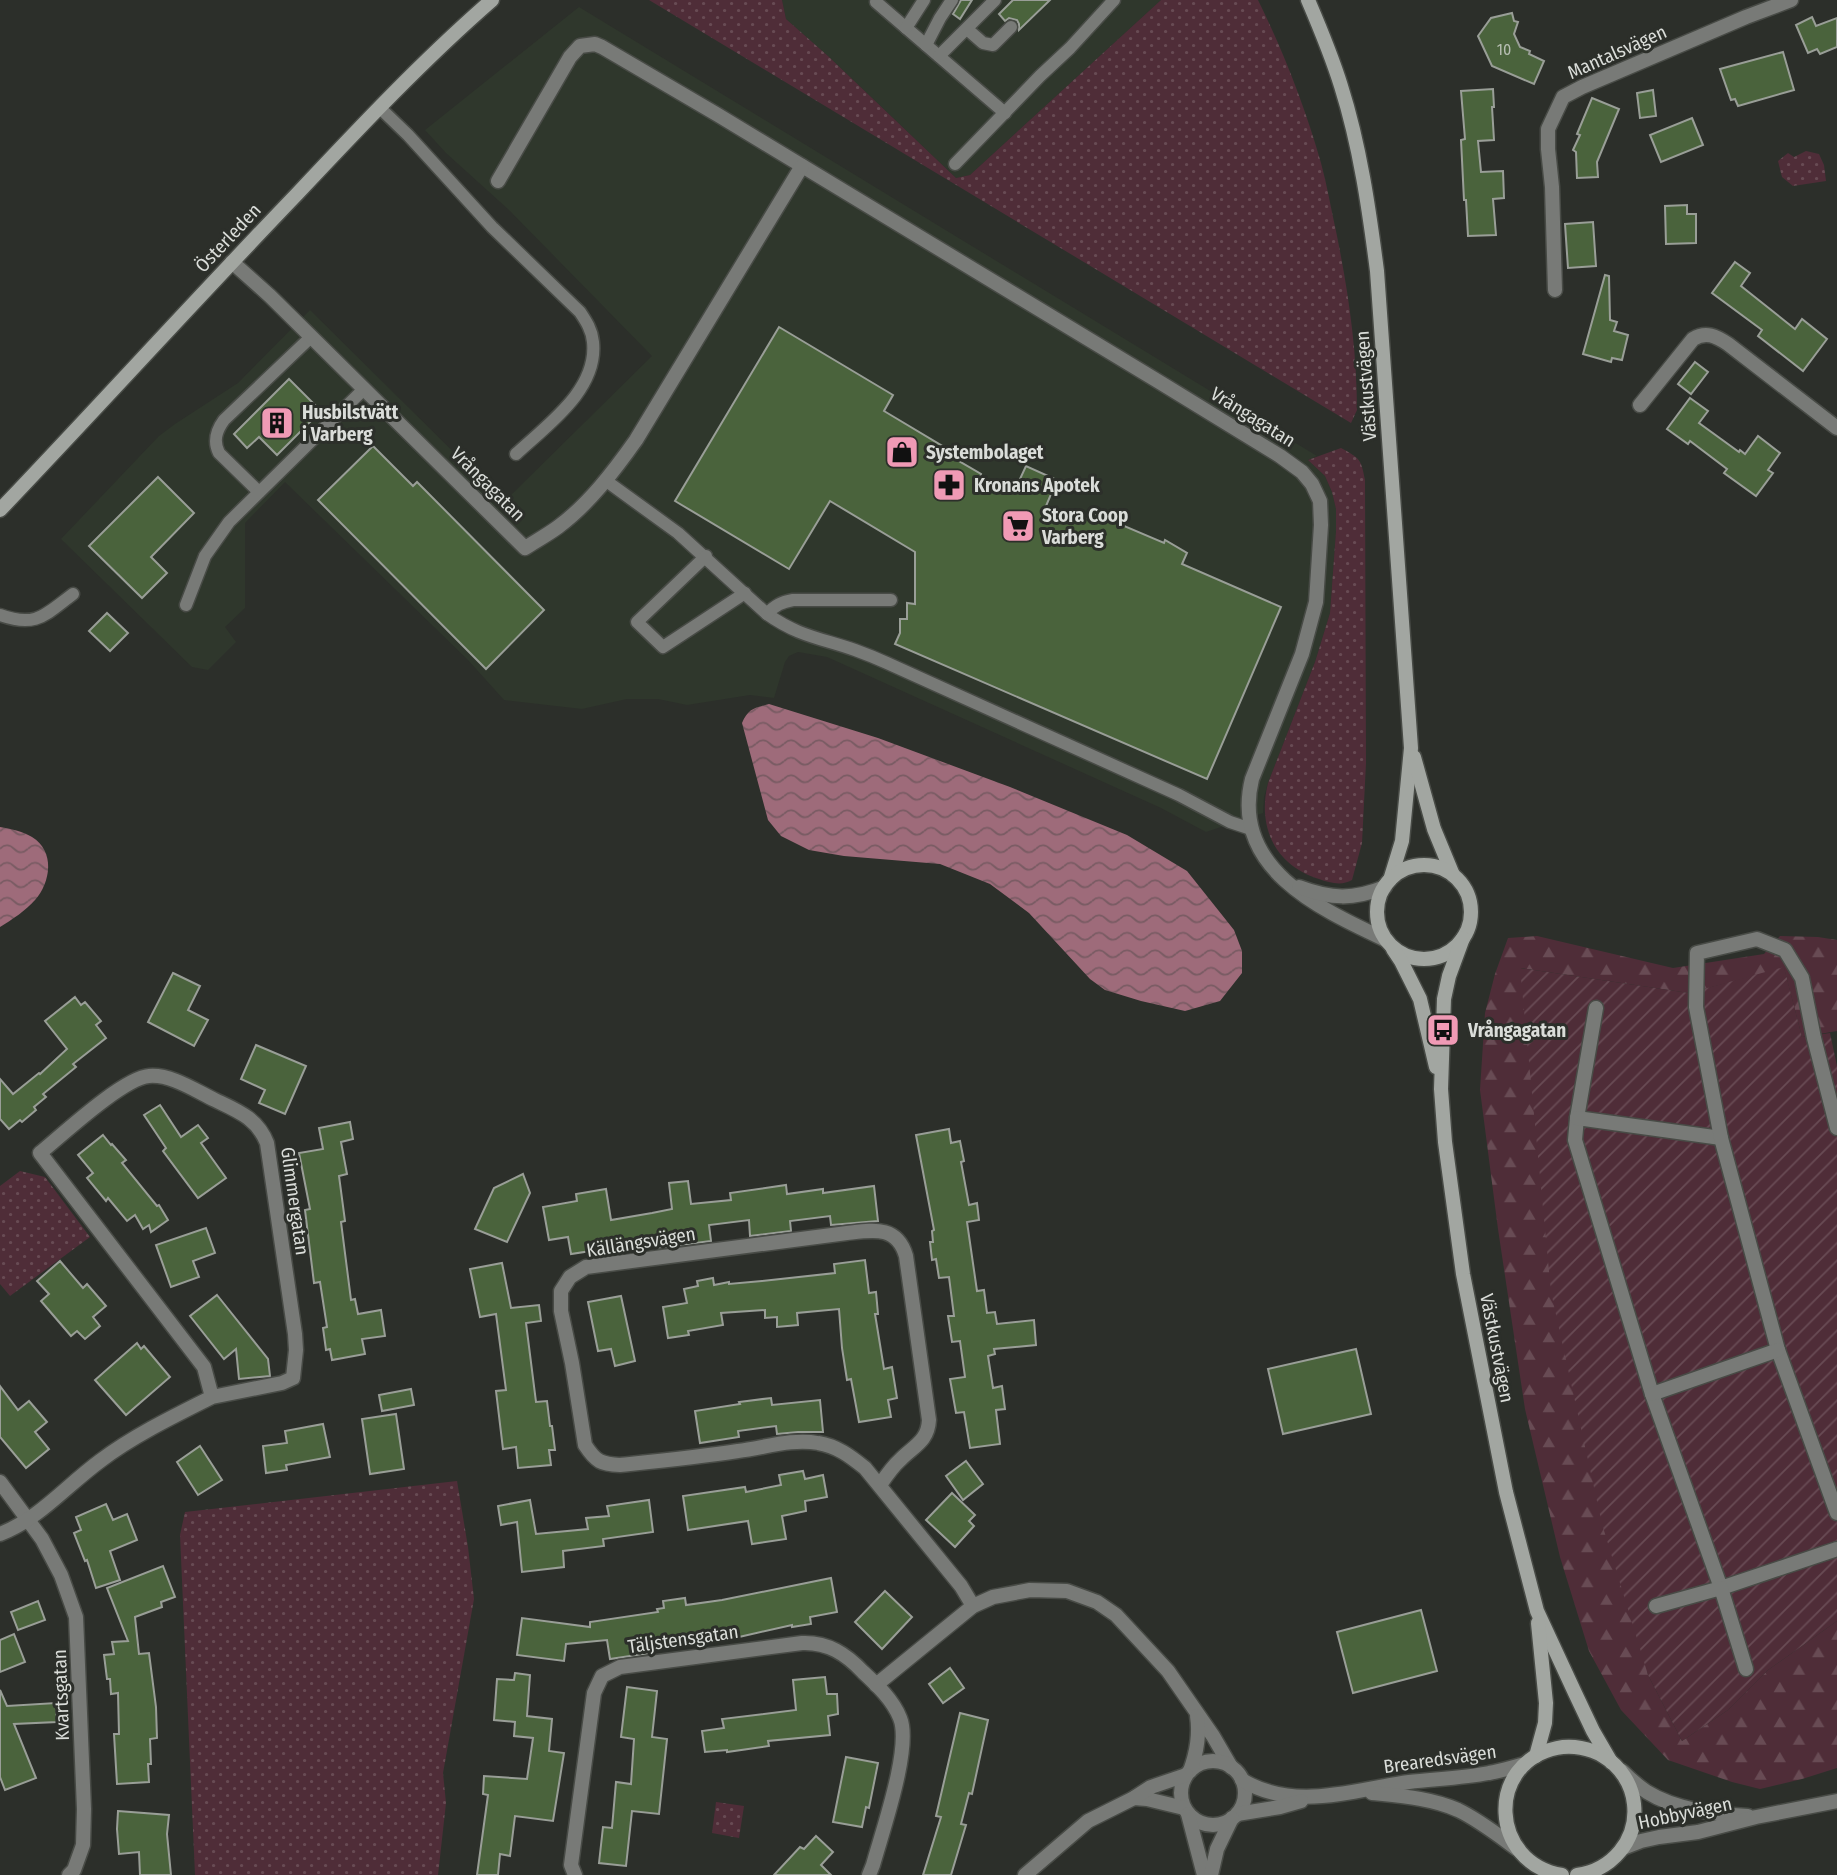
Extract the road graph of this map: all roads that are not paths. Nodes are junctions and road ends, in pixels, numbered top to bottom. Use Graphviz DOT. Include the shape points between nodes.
graph roads {
  1 [pos="492,0"];
  2 [pos="924,0"];
  3 [pos="952,0"];
  4 [pos="995,0"];
  5 [pos="1114,0"];
  6 [pos="1302,0"];
  7 [pos="1308,0"];
  8 [pos="1791,0"];
  9 [pos="876,2"];
  10 [pos="1011,27"];
  11 [pos="906,28"];
  12 [pos="1320,28"];
  13 [pos="967,29"];
  14 [pos="926,45"];
  15 [pos="939,56"];
  16 [pos="379,107"];
  17 [pos="1005,113"];
  18 [pos="955,164"];
  19 [pos="802,166"];
  20 [pos="498,181"];
  21 [pos="232,262"];
  22 [pos="1555,290"];
  23 [pos="311,337"];
  24 [pos="364,389"];
  25 [pos="1640,405"];
  26 [pos="1837,428"];
  27 [pos="516,454"];
  28 [pos="605,480"];
  29 [pos="259,492"];
  30 [pos="0,510"];
  31 [pos="706,556"];
  32 [pos="745,593"];
  33 [pos="73,594"];
  34 [pos="891,600"];
  35 [pos="186,605"];
  36 [pos="767,614"];
  37 [pos="0,615"];
  38 [pos="1411,748"];
  39 [pos="1251,829"];
  40 [pos="1452,875"];
  41 [pos="1387,883"];
  42 [pos="1291,885"];
  43 [pos="1463,938"];
  44 [pos="1389,943"];
  45 [pos="1596,1008"];
  46 [pos="1441,1089"];
  47 [pos="1577,1118"];
  48 [pos="1837,1128"];
  49 [pos="1721,1138"];
  50 [pos="1778,1350"];
  51 [pos="1652,1394"];
  52 [pos="212,1397"];
  53 [pos="0,1482"];
  54 [pos="880,1485"];
  55 [pos="1837,1513"];
  56 [pos="29,1520"];
  57 [pos="0,1534"];
  58 [pos="1837,1549"];
  59 [pos="1721,1588"];
  60 [pos="973,1606"];
  61 [pos="1656,1606"];
  62 [pos="1537,1611"];
  63 [pos="1746,1669"];
  64 [pos="876,1685"];
  65 [pos="1196,1711"];
  66 [pos="1531,1760"];
  67 [pos="1615,1766"];
  68 [pos="1231,1767"];
  69 [pos="1188,1773"];
  70 [pos="1242,1780"];
  71 [pos="1360,1791"];
  72 [pos="1134,1798"];
  73 [pos="1310,1798"];
  74 [pos="1837,1801"];
  75 [pos="1186,1810"];
  76 [pos="1235,1816"];
  77 [pos="1756,1816"];
  78 [pos="1623,1848"];
  79 [pos="1517,1849"];
  80 [pos="1528,1861"];
  81 [pos="1611,1868"];
  82 [pos="69,1875"];
  83 [pos="575,1875"];
  84 [pos="869,1875"];
  85 [pos="1025,1875"];
  86 [pos="1204,1875"];
  87 [pos="1211,1875"];
  88 [pos="1538,1875"];
  89 [pos="1562,1875"];
  90 [pos="1577,1875"];
  1 -- 16 [label="street, Österleden"];
  2 -- 11 [label="lane"];
  3 -- 14 [label="lane"];
  4 -- 13 [label="lane"];
  5 -- 17 [label="lane"];
  6 -- 12 [label="street, Västkustvägen"];
  7 -- 12 [label="street, Västkustvägen"];
  8 -- 22 [label="street, Mantalsvägen" via="1563,97 1548,129"];
  9 -- 11 [label="lane"];
  10 -- 13 [label="lane" via="993,45 983,43"];
  11 -- 14 [label="lane"];
  12 -- 38 [label="street, Västkustvägen" via="1357,148 1377,271"];
  13 -- 15 [label="lane"];
  14 -- 15 [label="lane"];
  15 -- 17 [label="lane"];
  16 -- 21 [label="street, Österleden"];
  16 -- 27 [label="lane" via="580,312 589,327 593,358 578,392"];
  17 -- 18 [label="lane"];
  19 -- 20 [label="street, Vrångagatan" via="611,52 588,44 570,57"];
  19 -- 28 [label="street, Vrångagatan" via="636,440"];
  19 -- 39 [label="street, Vrångagatan" via="1280,456 1312,484 1320,501 1321,525 1316,602 1302,654 1252,779"];
  21 -- 23 [label="street, Vrångagatan"];
  21 -- 30 [label="street, Österleden"];
  23 -- 24 [label="street, Vrångagatan"];
  23 -- 29 [label="lane" via="224,420 216,434 219,453"];
  24 -- 28 [label="street, Vrångagatan" via="525,548 559,526"];
  24 -- 29 [label="lane"];
  25 -- 26 [label="street" via="1693,338 1709,334"];
  28 -- 31 [label="lane"];
  29 -- 35 [label="lane" via="217,537"];
  31 -- 32 [label="lane"];
  31 -- 32 [label="lane" via="637,622 663,647"];
  32 -- 36 [label="lane"];
  33 -- 37 [label="lane" via="37,619"];
  34 -- 36 [label="lane" via="793,600 774,606"];
  36 -- 39 [label="lane" via="797,633 887,663"];
  38 -- 40 [label="street, Västkustvägen"];
  38 -- 41 [label="street, Västkustvägen" via="1402,841"];
  39 -- 42 [label="street, Vrångagatan" via="1264,857"];
  40 -- 41 [label="street" via="1437,867 1420,866 1404,870"];
  40 -- 43 [label="street, Västkustvägen" via="1464,888 1470,905 1470,922"];
  41 -- 42 [label="street" via="1371,892 1342,897"];
  41 -- 44 [label="street, Västkustvägen" via="1377,911"];
  42 -- 44 [label="street, Vrångagatan" via="1326,911"];
  43 -- 44 [label="street" via="1451,951 1426,959 1404,954"];
  43 -- 46 [label="street, Västkustvägen" via="1444,999"];
  44 -- 46 [label="street, Västkustvägen" via="1420,999"];
  45 -- 47 [label="street"];
  46 -- 62 [label="street, Västkustvägen" via="1465,1287 1506,1492"];
  47 -- 49 [label="street"];
  47 -- 51 [label="street" via="1575,1140"];
  48 -- 49 [label="street" via="1802,978 1785,950 1756,939 1697,953 1696,1007"];
  49 -- 50 [label="street"];
  50 -- 51 [label="street"];
  50 -- 55 [label="street"];
  51 -- 59 [label="street"];
  52 -- 52 [label="street, Glimmergatan" via="204,1367 40,1153 117,1091 149,1076 176,1082 239,1112 262,1130 267,1143 296,1367 293,1378 282,1383"];
  52 -- 56 [label="street, Glimmergatan" via="124,1443"];
  53 -- 56 [label="street, Kvartsgatan"];
  54 -- 54 [label="street, Källängsvägen" via="849,1455 814,1442 603,1464 585,1445 561,1290 586,1267 878,1230 892,1235 906,1256 929,1430"];
  54 -- 60 [label="street"];
  56 -- 57 [label="street, Glimmergatan"];
  56 -- 82 [label="street, Kvartsgatan" via="61,1575 76,1617 83,1845"];
  58 -- 59 [label="street"];
  59 -- 61 [label="street"];
  59 -- 63 [label="street"];
  60 -- 64 [label="street"];
  60 -- 65 [label="street" via="1030,1590 1067,1591 1097,1601 1168,1671"];
  62 -- 66 [label="street, Västkustvägen" via="1546,1703 1545,1723"];
  62 -- 67 [label="street, Västkustvägen" via="1593,1731"];
  64 -- 83 [label="street, Täljstensgatan" via="841,1652 815,1643 610,1671 594,1693 571,1865"];
  64 -- 84 [label="street, Täljstensgatan" via="900,1717 904,1739"];
  65 -- 68 [label="street"];
  65 -- 69 [label="street" via="1197,1747"];
  66 -- 67 [label="street" via="1554,1748 1574,1747 1594,1751"];
  66 -- 71 [label="street, Brearedsvägen" via="1489,1773"];
  66 -- 79 [label="street, Västkustvägen" via="1513,1780 1506,1800 1506,1820"];
  67 -- 77 [label="street, Hobbyvägen" via="1648,1793 1673,1803"];
  67 -- 78 [label="street, Västkustvägen" via="1634,1803 1632,1827"];
  68 -- 69 [label="street" via="1210,1762"];
  68 -- 70 [label="street"];
  69 -- 72 [label="street"];
  69 -- 75 [label="street" via="1181,1791"];
  70 -- 73 [label="street, Brearedsvägen" via="1264,1791"];
  70 -- 76 [label="street" via="1244,1796"];
  71 -- 73 [label="street, Brearedsvägen"];
  71 -- 79 [label="street, Brearedsvägen" via="1411,1797 1457,1810"];
  72 -- 75 [label="street"];
  72 -- 85 [label="street" via="1087,1821"];
  73 -- 76 [label="street, Brearedsvägen"];
  74 -- 77 [label="street, Hobbyvägen"];
  75 -- 76 [label="street" via="1205,1824 1219,1824"];
  75 -- 86 [label="street"];
  76 -- 87 [label="street" via="1217,1849"];
  77 -- 78 [label="street, Hobbyvägen"];
  78 -- 81 [label="street"];
  79 -- 80 [label="street"];
  80 -- 88 [label="street"];
  80 -- 89 [label="street"];
  81 -- 90 [label="street"];
}
